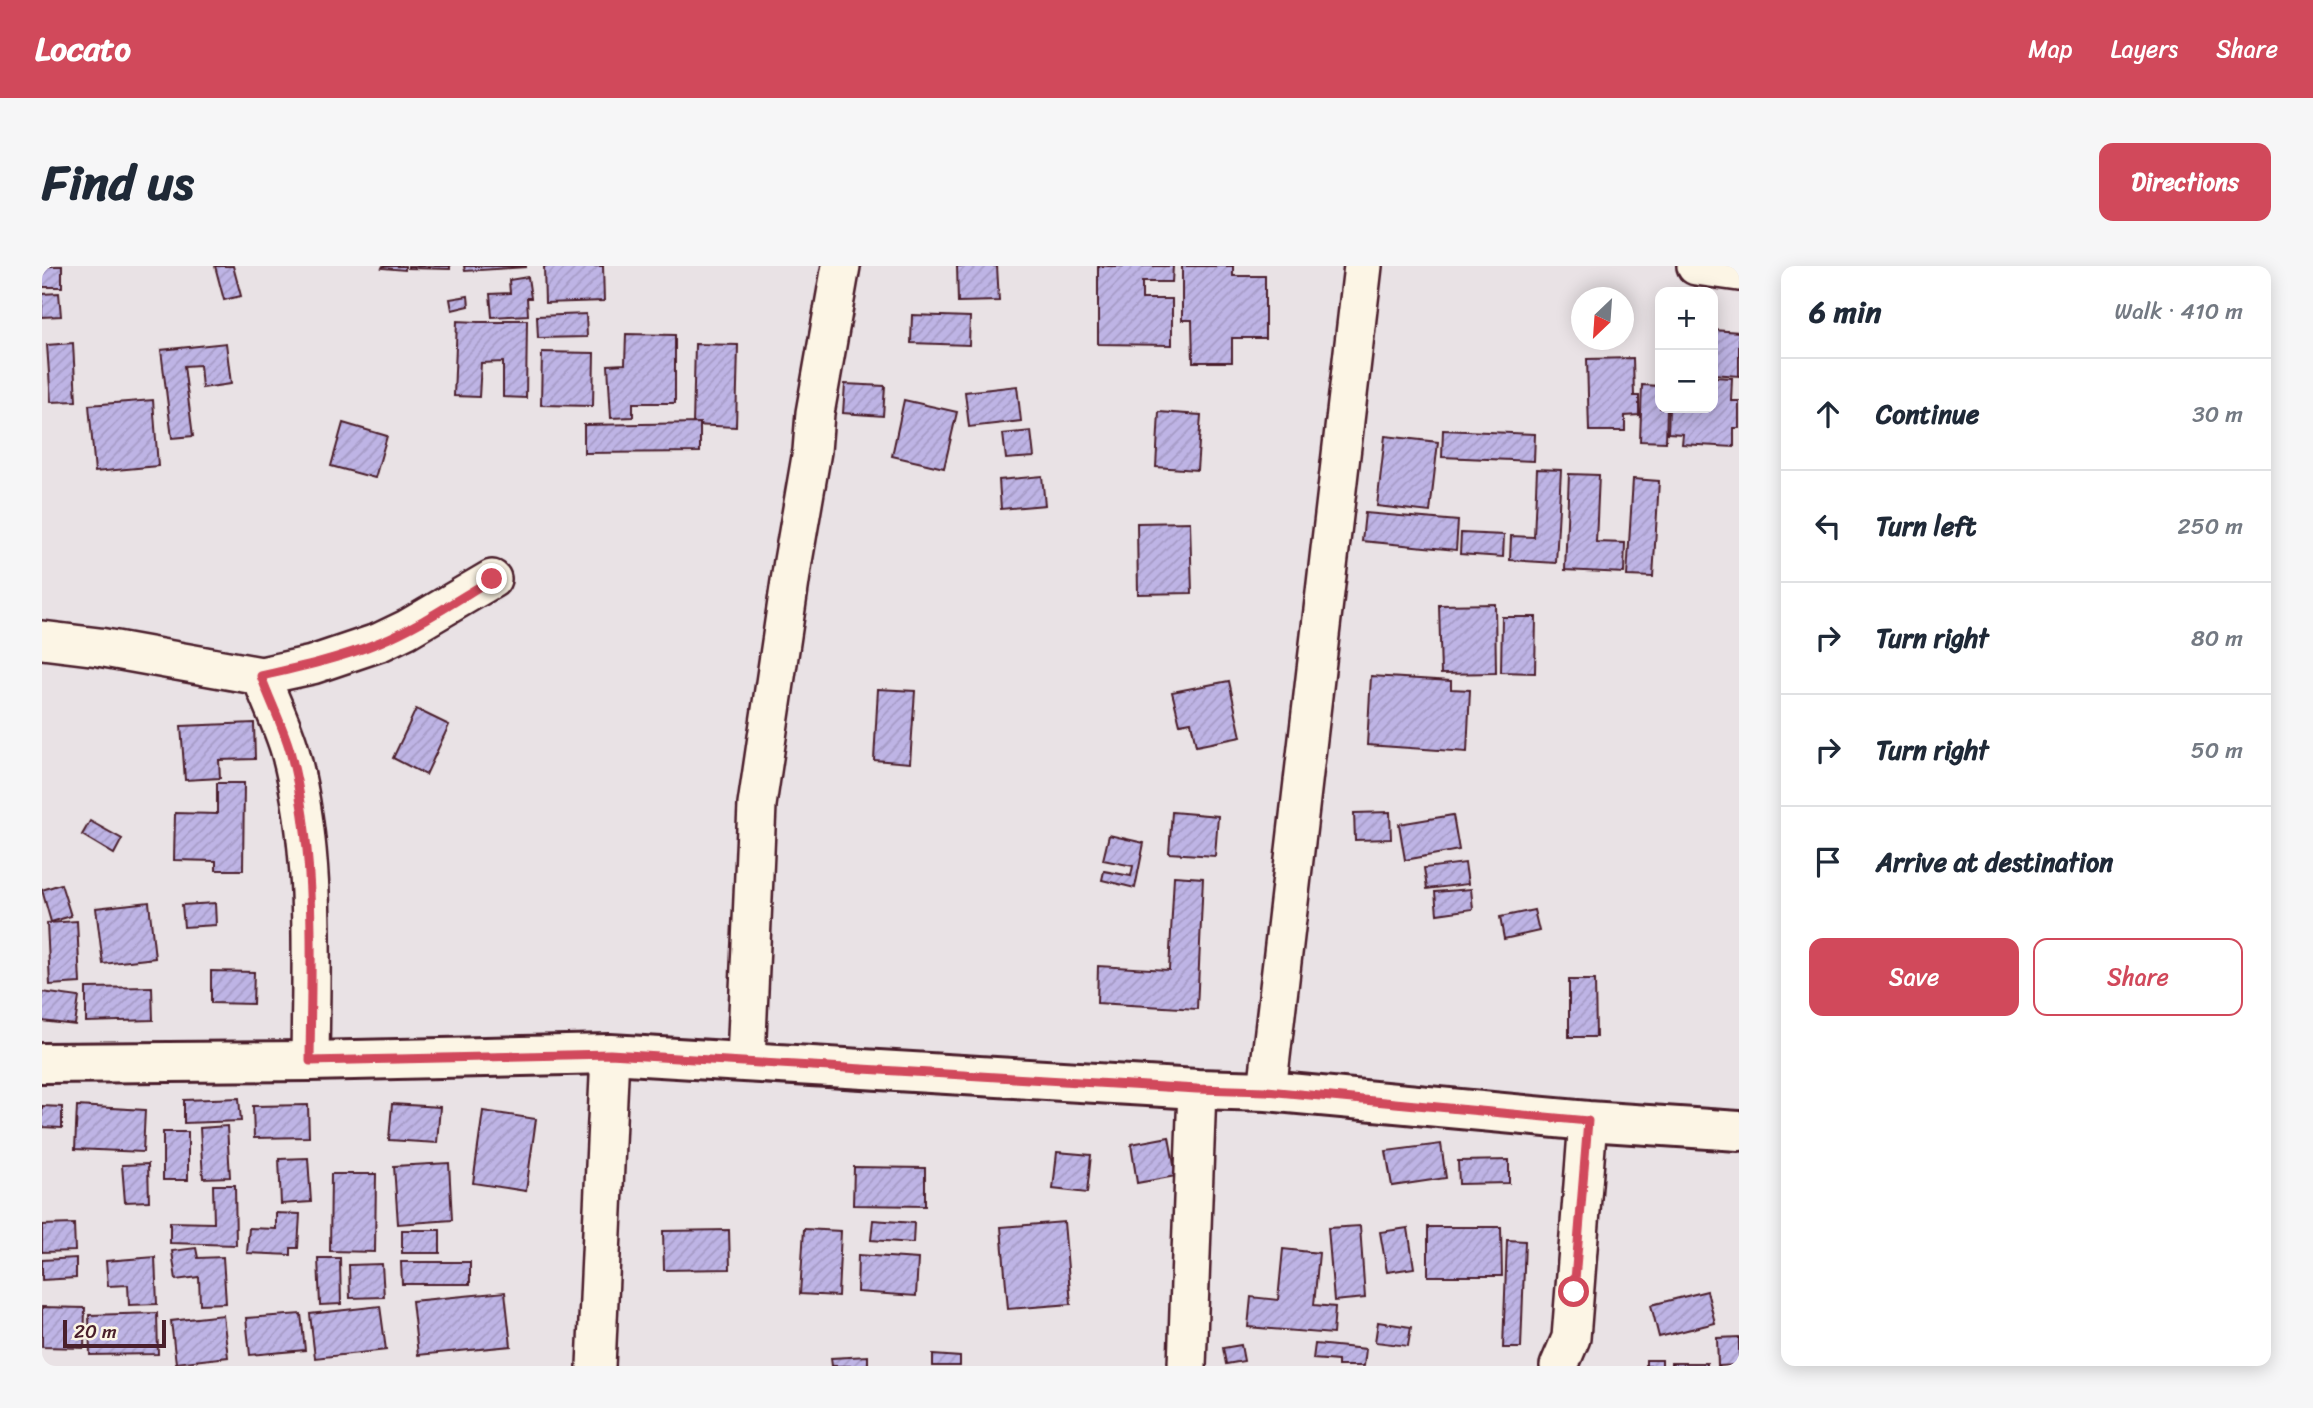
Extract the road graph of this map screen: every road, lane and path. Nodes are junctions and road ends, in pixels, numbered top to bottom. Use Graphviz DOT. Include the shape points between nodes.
graph roads {
  1 [pos="841,266"];
  2 [pos="1363,266"];
  3 [pos="1696,266"];
  4 [pos="1739,272"];
  5 [pos="492,579"];
  6 [pos="42,640"];
  7 [pos="261,676"];
  8 [pos="610,1054"];
  9 [pos="746,1060"];
  10 [pos="310,1061"];
  11 [pos="42,1063"];
  12 [pos="1197,1089"];
  13 [pos="1267,1091"];
  14 [pos="1588,1121"];
  15 [pos="1739,1131"];
  16 [pos="596,1366"];
  17 [pos="1186,1366"];
  18 [pos="1559,1366"];
  1 -- 9 [label="street" via="757,805"];
  2 -- 13 [label="street"];
  3 -- 4 [label="street"];
  5 -- 7 [label="street" via="380,642"];
  6 -- 7 [label="street"];
  7 -- 10 [label="street" via="290,750 306,835 311,914"];
  8 -- 9 [label="street"];
  8 -- 10 [label="street"];
  8 -- 16 [label="street"];
  9 -- 12 [label="street"];
  10 -- 11 [label="street"];
  12 -- 13 [label="street"];
  12 -- 17 [label="street"];
  13 -- 14 [label="street"];
  14 -- 15 [label="street"];
  14 -- 18 [label="street" via="1571,1338"];
}
